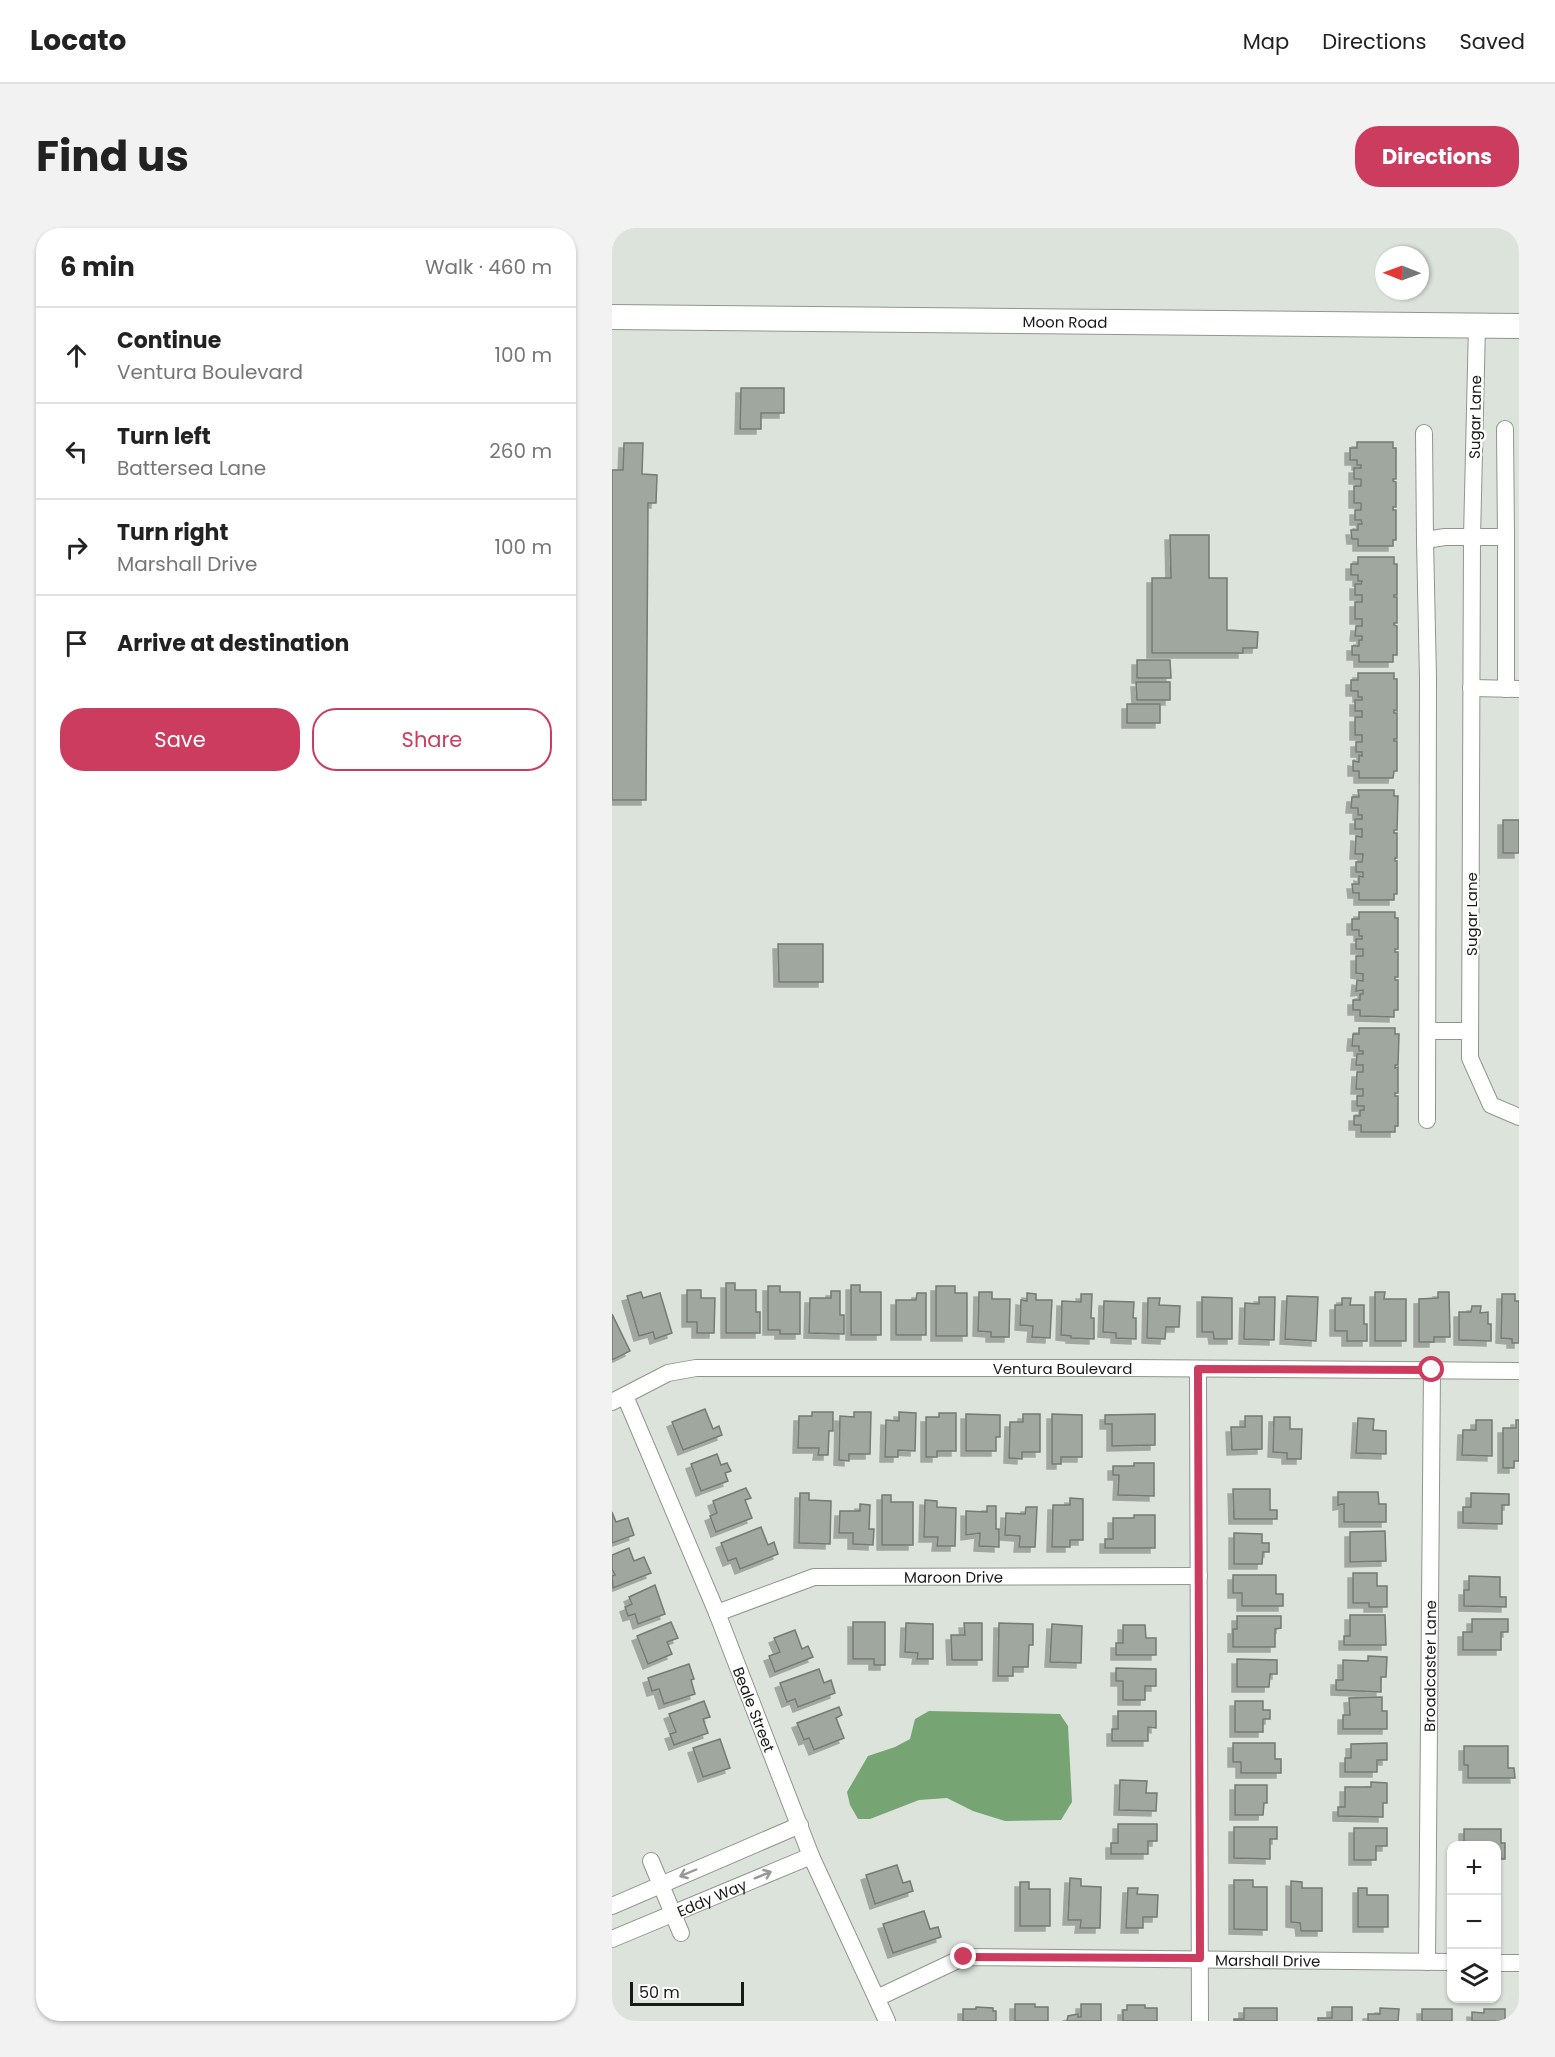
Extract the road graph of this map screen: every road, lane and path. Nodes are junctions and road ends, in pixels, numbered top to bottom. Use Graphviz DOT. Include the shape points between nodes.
graph roads {
  1 [pos="612,317"];
  2 [pos="1477,325"];
  3 [pos="1519,326"];
  4 [pos="1505,429"];
  5 [pos="1424,433"];
  6 [pos="1472,537"];
  7 [pos="1506,537"];
  8 [pos="1425,540"];
  9 [pos="1471,688"];
  10 [pos="1512,689"];
  11 [pos="1428,1031"];
  12 [pos="1470,1031"];
  13 [pos="1519,1117"];
  14 [pos="1428,1120"];
  15 [pos="1198,1369"];
  16 [pos="1432,1370"];
  17 [pos="1519,1371"];
  18 [pos="619,1399"];
  19 [pos="1198,1576"];
  20 [pos="717,1614"];
  21 [pos="800,1825"];
  22 [pos="811,1856"];
  23 [pos="651,1861"];
  24 [pos="662,1884"];
  25 [pos="612,1906"];
  26 [pos="672,1913"];
  27 [pos="681,1933"];
  28 [pos="612,1939"];
  29 [pos="1200,1958"];
  30 [pos="1427,1962"];
  31 [pos="1447,1962"];
  32 [pos="1501,1963"];
  33 [pos="1519,1964"];
  34 [pos="878,1998"];
  35 [pos="886,2021"];
  36 [pos="1200,2021"];
  1 -- 2 [label="street, Moon Road"];
  2 -- 3 [label="street, Moon Road"];
  2 -- 6 [label="street, Sugar Lane"];
  4 -- 7 [label="street"];
  5 -- 8 [label="street"];
  6 -- 7 [label="street"];
  6 -- 8 [label="street"];
  6 -- 9 [label="street, Sugar Lane"];
  7 -- 10 [label="street"];
  8 -- 11 [label="street"];
  9 -- 10 [label="street"];
  9 -- 12 [label="street, Sugar Lane"];
  11 -- 12 [label="street"];
  11 -- 14 [label="street"];
  12 -- 13 [label="street, Sugar Lane" via="1470,1058 1491,1105"];
  15 -- 16 [label="street, Ventura Boulevard"];
  15 -- 18 [label="street, Ventura Boulevard" via="696,1368 668,1373"];
  15 -- 19 [label="street"];
  16 -- 17 [label="street, Ventura Boulevard"];
  16 -- 30 [label="street, Broadcaster Lane"];
  18 -- 20 [label="street, Beale Street"];
  19 -- 20 [label="street, Maroon Drive" via="814,1577"];
  19 -- 29 [label="street"];
  20 -- 21 [label="street, Beale Street"];
  21 -- 22 [label="street, Beale Street"];
  21 -- 24 [label="street, Eddy Way, one-way"];
  26 -- 22 [label="street, Eddy Way, one-way"];
  22 -- 34 [label="street, Beale Street"];
  23 -- 24 [label="street"];
  24 -- 25 [label="street, Eddy Way"];
  24 -- 26 [label="street"];
  26 -- 27 [label="street"];
  26 -- 28 [label="street, Eddy Way"];
  29 -- 30 [label="street, Marshall Drive"];
  29 -- 34 [label="street, Marshall Drive" via="964,1957"];
  29 -- 36 [label="street"];
  30 -- 31 [label="street, Marshall Drive"];
  32 -- 33 [label="street"];
  34 -- 35 [label="street, Beale Street"];
}
